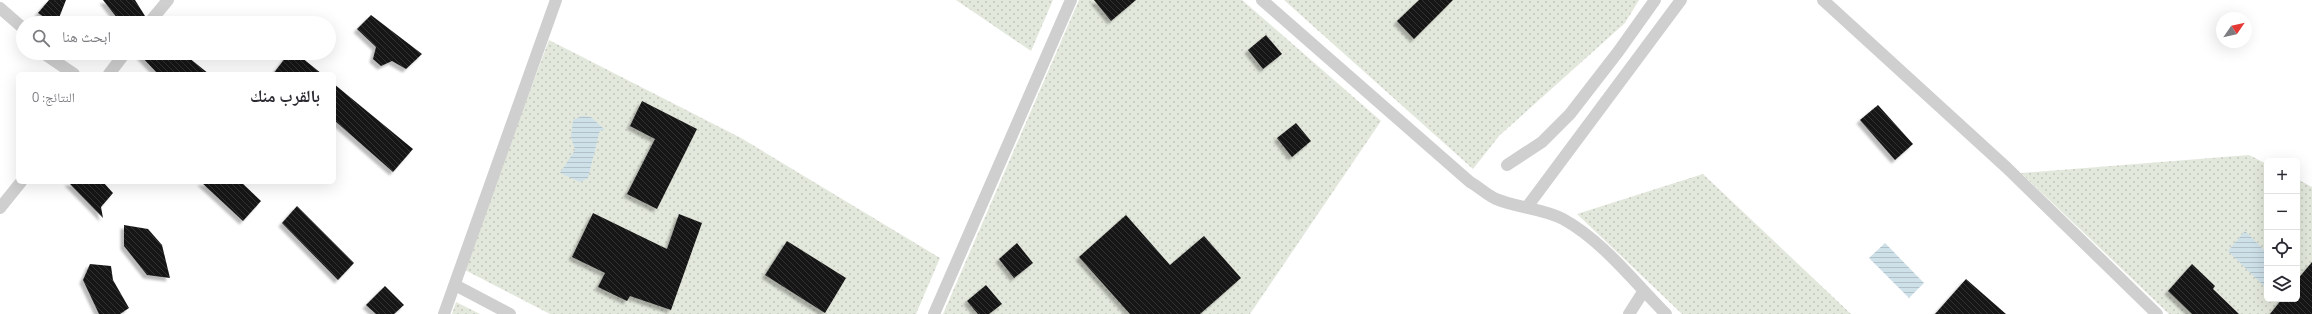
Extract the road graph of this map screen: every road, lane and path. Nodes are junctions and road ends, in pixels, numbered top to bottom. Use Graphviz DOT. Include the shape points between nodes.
graph roads {
  1 [pos="168,0"];
  2 [pos="556,0"];
  3 [pos="1071,0"];
  4 [pos="1262,0"];
  5 [pos="1656,0"];
  6 [pos="1681,0"];
  7 [pos="1823,0"];
  8 [pos="0,8"];
  9 [pos="155,16"];
  10 [pos="16,22"];
  11 [pos="53,60"];
  12 [pos="120,60"];
  13 [pos="71,72"];
  14 [pos="111,72"];
  15 [pos="1507,165"];
  16 [pos="19,184"];
  17 [pos="1527,207"];
  18 [pos="0,208"];
  19 [pos="455,286"];
  20 [pos="1643,292"];
  21 [pos="444,314"];
  22 [pos="510,314"];
  23 [pos="934,314"];
  24 [pos="1629,314"];
  25 [pos="1666,314"];
  26 [pos="2157,314"];
  1 -- 9 [label="street"];
  2 -- 19 [label="street"];
  3 -- 23 [label="street"];
  4 -- 17 [label="street" via="1470,182 1496,199"];
  5 -- 15 [label="street" via="1570,114 1542,142"];
  6 -- 17 [label="street"];
  7 -- 26 [label="street" via="2007,168"];
  8 -- 10 [label="street"];
  11 -- 13 [label="street"];
  12 -- 14 [label="street"];
  16 -- 18 [label="street"];
  17 -- 20 [label="street" via="1562,219 1579,230"];
  19 -- 21 [label="street"];
  19 -- 22 [label="street"];
  20 -- 24 [label="street"];
  20 -- 25 [label="street"];
}
